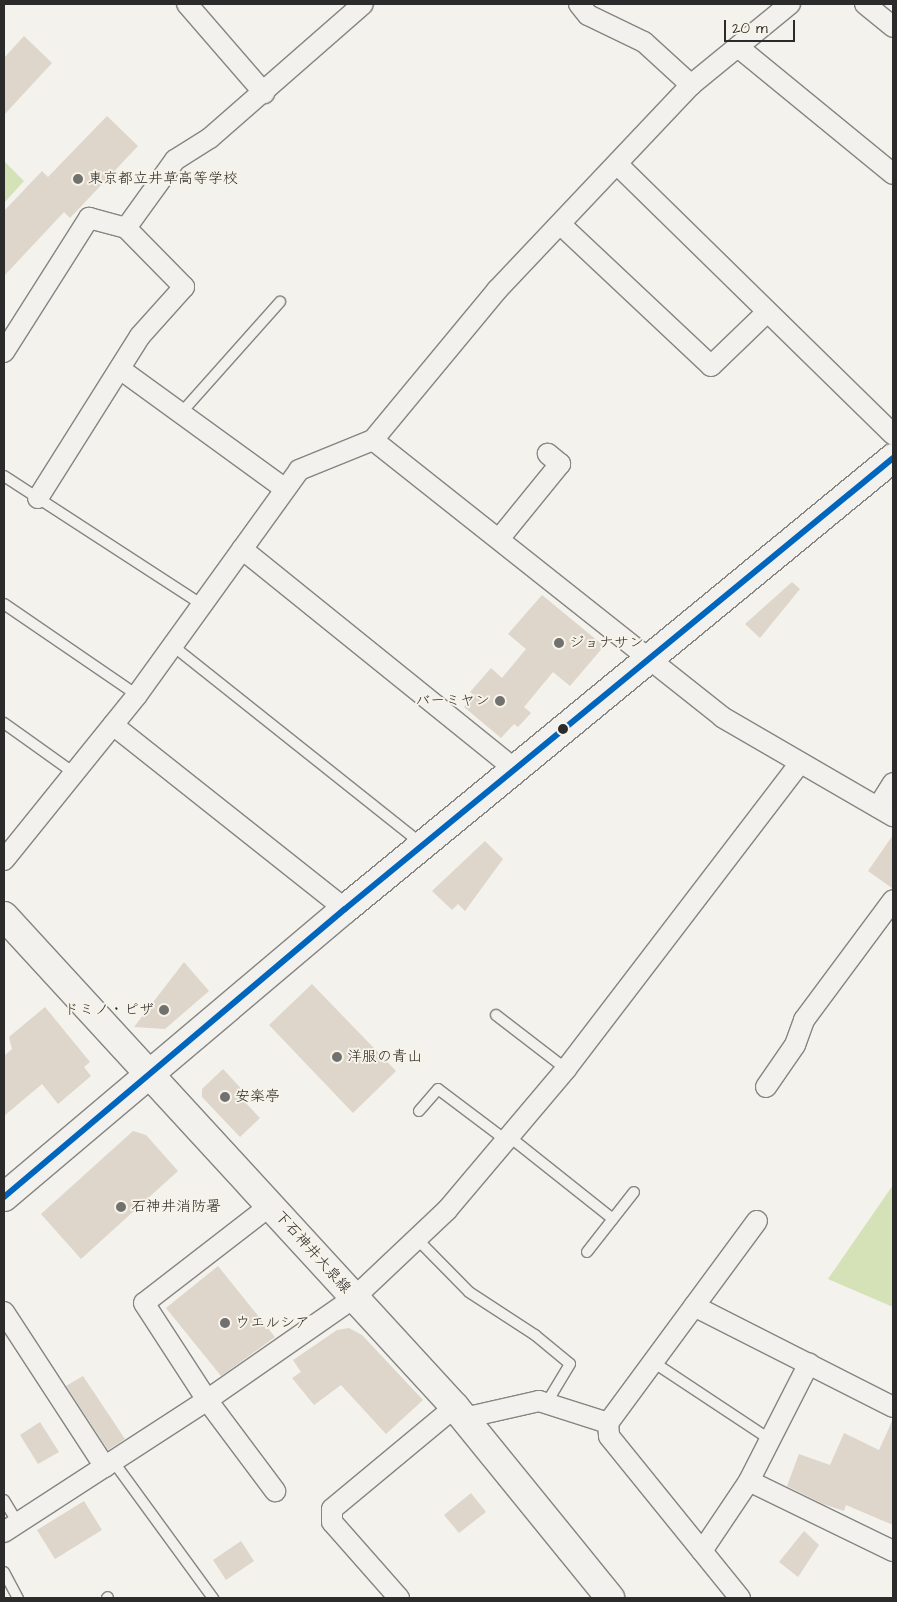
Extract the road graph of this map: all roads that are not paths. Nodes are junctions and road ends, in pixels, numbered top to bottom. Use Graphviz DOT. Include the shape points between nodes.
graph roads {
  1 [pos="187,4"];
  2 [pos="363,4"];
  3 [pos="579,4"];
  4 [pos="790,4"];
  5 [pos="865,4"];
  6 [pos="893,27"];
  7 [pos="738,47"];
  8 [pos="691,85"];
  9 [pos="264,93"];
  10 [pos="618,165"];
  11 [pos="893,174"];
  12 [pos="560,224"];
  13 [pos="126,228"];
  14 [pos="280,302"];
  15 [pos="766,313"];
  16 [pos="4,352"];
  17 [pos="120,369"];
  18 [pos="182,413"];
  19 [pos="893,434"];
  20 [pos="372,440"];
  21 [pos="548,454"];
  22 [pos="893,458"];
  23 [pos="4,476"];
  24 [pos="286,489"];
  25 [pos="38,498"];
  26 [pos="499,540"];
  27 [pos="242,550"];
  28 [pos="4,604"];
  29 [pos="203,605"];
  30 [pos="174,646"];
  31 [pos="648,660"];
  32 [pos="137,695"];
  33 [pos="4,724"];
  34 [pos="113,725"];
  35 [pos="800,763"];
  36 [pos="516,770"];
  37 [pos="74,774"];
  38 [pos="893,783"];
  39 [pos="886,811"];
  40 [pos="423,844"];
  41 [pos="4,860"];
  42 [pos="893,900"];
  43 [pos="345,909"];
  44 [pos="4,916"];
  45 [pos="496,1015"];
  46 [pos="566,1069"];
  47 [pos="151,1074"];
  48 [pos="766,1087"];
  49 [pos="419,1111"];
  50 [pos="509,1140"];
  51 [pos="634,1192"];
  52 [pos="4,1197"];
  53 [pos="271,1205"];
  54 [pos="613,1219"];
  55 [pos="757,1221"];
  56 [pos="417,1239"];
  57 [pos="587,1252"];
  58 [pos="355,1297"];
  59 [pos="694,1306"];
  60 [pos="4,1312"];
  61 [pos="653,1362"];
  62 [pos="808,1363"];
  63 [pos="207,1400"];
  64 [pos="546,1404"];
  65 [pos="893,1407"];
  66 [pos="460,1413"];
  67 [pos="608,1423"];
  68 [pos="771,1440"];
  69 [pos="109,1464"];
  70 [pos="749,1481"];
  71 [pos="274,1491"];
  72 [pos="4,1500"];
  73 [pos="11,1528"];
  74 [pos="702,1551"];
  75 [pos="893,1551"];
  76 [pos="4,1572"];
  77 [pos="18,1598"];
  78 [pos="212,1598"];
  79 [pos="399,1598"];
  80 [pos="610,1598"];
  81 [pos="740,1598"];
  1 -- 9 [label="street"];
  2 -- 9 [label="street"];
  3 -- 8 [label="street" via="588,15 644,42"];
  4 -- 7 [label="street"];
  5 -- 6 [label="street"];
  7 -- 8 [label="street"];
  7 -- 11 [label="street"];
  8 -- 10 [label="street"];
  9 -- 13 [label="street" via="210,138 175,160"];
  10 -- 12 [label="street"];
  10 -- 15 [label="street"];
  12 -- 15 [label="street" via="711,366"];
  12 -- 20 [label="street" via="497,290"];
  13 -- 16 [label="street" via="89,218"];
  13 -- 17 [label="street" via="184,287 140,336"];
  14 -- 18 [label="lane"];
  15 -- 19 [label="street"];
  17 -- 18 [label="street"];
  17 -- 25 [label="street"];
  18 -- 24 [label="street"];
  20 -- 24 [label="street" via="299,470"];
  20 -- 26 [label="street"];
  21 -- 26 [label="street" via="560,464"];
  22 -- 31 [label="main road"];
  23 -- 25 [label="lane"];
  24 -- 27 [label="street"];
  25 -- 29 [label="lane"];
  26 -- 31 [label="street"];
  27 -- 29 [label="street"];
  27 -- 36 [label="street"];
  28 -- 32 [label="lane"];
  29 -- 30 [label="street"];
  30 -- 32 [label="street"];
  30 -- 40 [label="lane"];
  31 -- 35 [label="street" via="722,717"];
  31 -- 36 [label="main road"];
  32 -- 34 [label="street"];
  33 -- 37 [label="lane"];
  34 -- 37 [label="street"];
  34 -- 43 [label="street"];
  35 -- 39 [label="street"];
  35 -- 46 [label="street"];
  36 -- 40 [label="main road"];
  37 -- 41 [label="street"];
  38 -- 39 [label="street"];
  40 -- 43 [label="main road"];
  42 -- 48 [label="street" via="804,1020 795,1044"];
  43 -- 47 [label="main road"];
  44 -- 47 [label="main road, 下石神井大泉線"];
  45 -- 46 [label="lane"];
  46 -- 50 [label="street"];
  47 -- 52 [label="main road"];
  47 -- 53 [label="main road, 下石神井大泉線"];
  49 -- 50 [label="lane" via="438,1089"];
  50 -- 54 [label="lane"];
  50 -- 56 [label="street"];
  51 -- 54 [label="lane"];
  53 -- 58 [label="main road, 下石神井大泉線"];
  53 -- 63 [label="street" via="144,1303"];
  54 -- 57 [label="lane"];
  55 -- 59 [label="street"];
  56 -- 58 [label="street"];
  56 -- 64 [label="lane" via="469,1292 535,1335 570,1364"];
  58 -- 63 [label="street"];
  58 -- 66 [label="main road, 下石神井大泉線"];
  59 -- 61 [label="street"];
  59 -- 62 [label="street"];
  60 -- 69 [label="street"];
  61 -- 67 [label="street"];
  61 -- 68 [label="lane"];
  62 -- 65 [label="street"];
  62 -- 68 [label="street"];
  63 -- 69 [label="street"];
  63 -- 71 [label="street"];
  64 -- 66 [label="street" via="540,1401"];
  64 -- 67 [label="street"];
  66 -- 79 [label="street" via="332,1509 332,1522"];
  66 -- 80 [label="main road, 下石神井大泉線"];
  67 -- 74 [label="street" via="609,1436"];
  68 -- 70 [label="street"];
  69 -- 73 [label="street"];
  69 -- 78 [label="lane"];
  70 -- 74 [label="street"];
  70 -- 75 [label="street"];
  72 -- 73 [label="lane"];
  74 -- 81 [label="street"];
  76 -- 77 [label="lane"];
}
